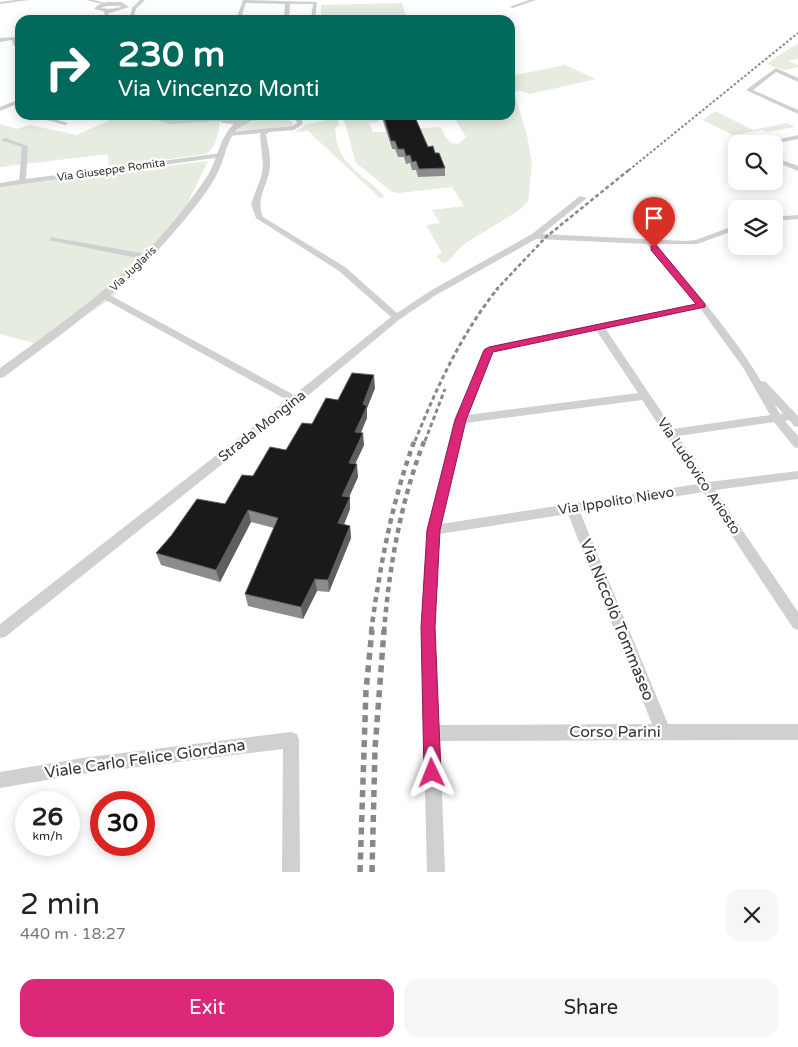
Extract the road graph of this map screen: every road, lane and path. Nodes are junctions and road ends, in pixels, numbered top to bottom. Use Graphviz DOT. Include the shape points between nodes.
graph roads {
  1 [pos="27,0"];
  2 [pos="87,0"];
  3 [pos="135,0"];
  4 [pos="143,0"];
  5 [pos="534,0"];
  6 [pos="245,1"];
  7 [pos="288,1"];
  8 [pos="0,3"];
  9 [pos="107,4"];
  10 [pos="511,6"];
  11 [pos="103,10"];
  12 [pos="125,10"];
  13 [pos="102,15"];
  14 [pos="105,15"];
  15 [pos="131,15"];
  16 [pos="240,15"];
  17 [pos="286,15"];
  18 [pos="314,15"];
  19 [pos="0,40"];
  20 [pos="15,42"];
  21 [pos="798,80"];
  22 [pos="15,102"];
  23 [pos="0,109"];
  24 [pos="798,112"];
  25 [pos="53,120"];
  26 [pos="162,120"];
  27 [pos="194,120"];
  28 [pos="222,120"];
  29 [pos="231,120"];
  30 [pos="247,120"];
  31 [pos="298,120"];
  32 [pos="242,122"];
  33 [pos="65,123"];
  34 [pos="266,132"];
  35 [pos="229,133"];
  36 [pos="798,138"];
  37 [pos="4,140"];
  38 [pos="783,140"];
  39 [pos="222,155"];
  40 [pos="783,163"];
  41 [pos="798,169"];
  42 [pos="22,182"];
  43 [pos="0,185"];
  44 [pos="583,198"];
  45 [pos="798,217"];
  46 [pos="783,218"];
  47 [pos="728,230"];
  48 [pos="535,236"];
  49 [pos="53,239"];
  50 [pos="650,243"];
  51 [pos="147,257"];
  52 [pos="105,296"];
  53 [pos="702,306"];
  54 [pos="396,317"];
  55 [pos="599,327"];
  56 [pos="748,368"];
  57 [pos="0,374"];
  58 [pos="646,396"];
  59 [pos="295,400"];
  60 [pos="777,418"];
  61 [pos="460,420"];
  62 [pos="795,420"];
  63 [pos="670,433"];
  64 [pos="798,444"];
  65 [pos="798,475"];
  66 [pos="706,487"];
  67 [pos="572,508"];
  68 [pos="434,530"];
  69 [pos="798,624"];
  70 [pos="0,632"];
  71 [pos="663,732"];
  72 [pos="798,732"];
  73 [pos="431,733"];
  74 [pos="0,780"];
  75 [pos="291,872"];
  76 [pos="436,872"];
  1 -- 8 [label="street"];
  2 -- 9 [label="street"];
  2 -- 11 [label="street"];
  3 -- 12 [label="street"];
  4 -- 15 [label="street" via="135,5"];
  5 -- 10 [label="street"];
  6 -- 7 [label="street"];
  6 -- 16 [label="street"];
  7 -- 17 [label="street"];
  7 -- 18 [label="street" via="315,3"];
  9 -- 11 [label="street"];
  9 -- 12 [label="street" via="116,3"];
  11 -- 12 [label="street"];
  11 -- 12 [label="street" via="118,13"];
  11 -- 13 [label="street"];
  11 -- 14 [label="street"];
  19 -- 20 [label="street" via="14,38"];
  21 -- 24 [label="street" via="776,70 748,90"];
  22 -- 23 [label="street"];
  25 -- 33 [label="street"];
  26 -- 27 [label="street"];
  28 -- 35 [label="street"];
  29 -- 32 [label="street"];
  30 -- 32 [label="street"];
  31 -- 34 [label="street" via="300,124 294,128"];
  32 -- 35 [label="street"];
  34 -- 35 [label="street"];
  34 -- 54 [label="street" via="263,135 266,171 254,200 260,218 342,269"];
  35 -- 39 [label="street, Via Juglaris"];
  36 -- 38 [label="street"];
  37 -- 42 [label="street" via="25,146"];
  39 -- 42 [label="street, Via Giuseppe Romita"];
  39 -- 51 [label="street, Via Juglaris" via="213,174 178,222"];
  40 -- 41 [label="street"];
  42 -- 43 [label="street, Via Giuseppe Romita"];
  44 -- 48 [label="street, Strada Mongina"];
  45 -- 46 [label="street"];
  47 -- 50 [label="street" via="697,242"];
  48 -- 50 [label="street"];
  48 -- 54 [label="street, Strada Mongina"];
  49 -- 51 [label="street"];
  50 -- 53 [label="street"];
  51 -- 52 [label="street, Via Juglaris"];
  52 -- 57 [label="street, Via Juglaris"];
  52 -- 59 [label="street"];
  53 -- 55 [label="street"];
  53 -- 56 [label="street"];
  54 -- 59 [label="street, Strada Mongina"];
  55 -- 58 [label="street, Via Ludovico Ariosto"];
  55 -- 61 [label="street" via="489,350"];
  56 -- 60 [label="street"];
  56 -- 62 [label="street"];
  58 -- 61 [label="street"];
  58 -- 63 [label="street, Via Ludovico Ariosto"];
  59 -- 70 [label="street, Strada Mongina"];
  60 -- 62 [label="street"];
  60 -- 63 [label="street"];
  60 -- 64 [label="street"];
  61 -- 68 [label="street"];
  63 -- 66 [label="street, Via Ludovico Ariosto"];
  65 -- 66 [label="street, Via Ippolito Nievo"];
  66 -- 67 [label="street, Via Ippolito Nievo"];
  66 -- 69 [label="street, Via Ludovico Ariosto"];
  67 -- 68 [label="street, Via Ippolito Nievo"];
  67 -- 71 [label="street, Via Niccolò Tommaseo"];
  68 -- 73 [label="street" via="428,627"];
  71 -- 72 [label="street, Corso Parini"];
  71 -- 73 [label="street, Corso Parini"];
  73 -- 76 [label="street"];
  74 -- 75 [label="street, Viale Carlo Felice Giordana" via="82,766 291,740"];
}
